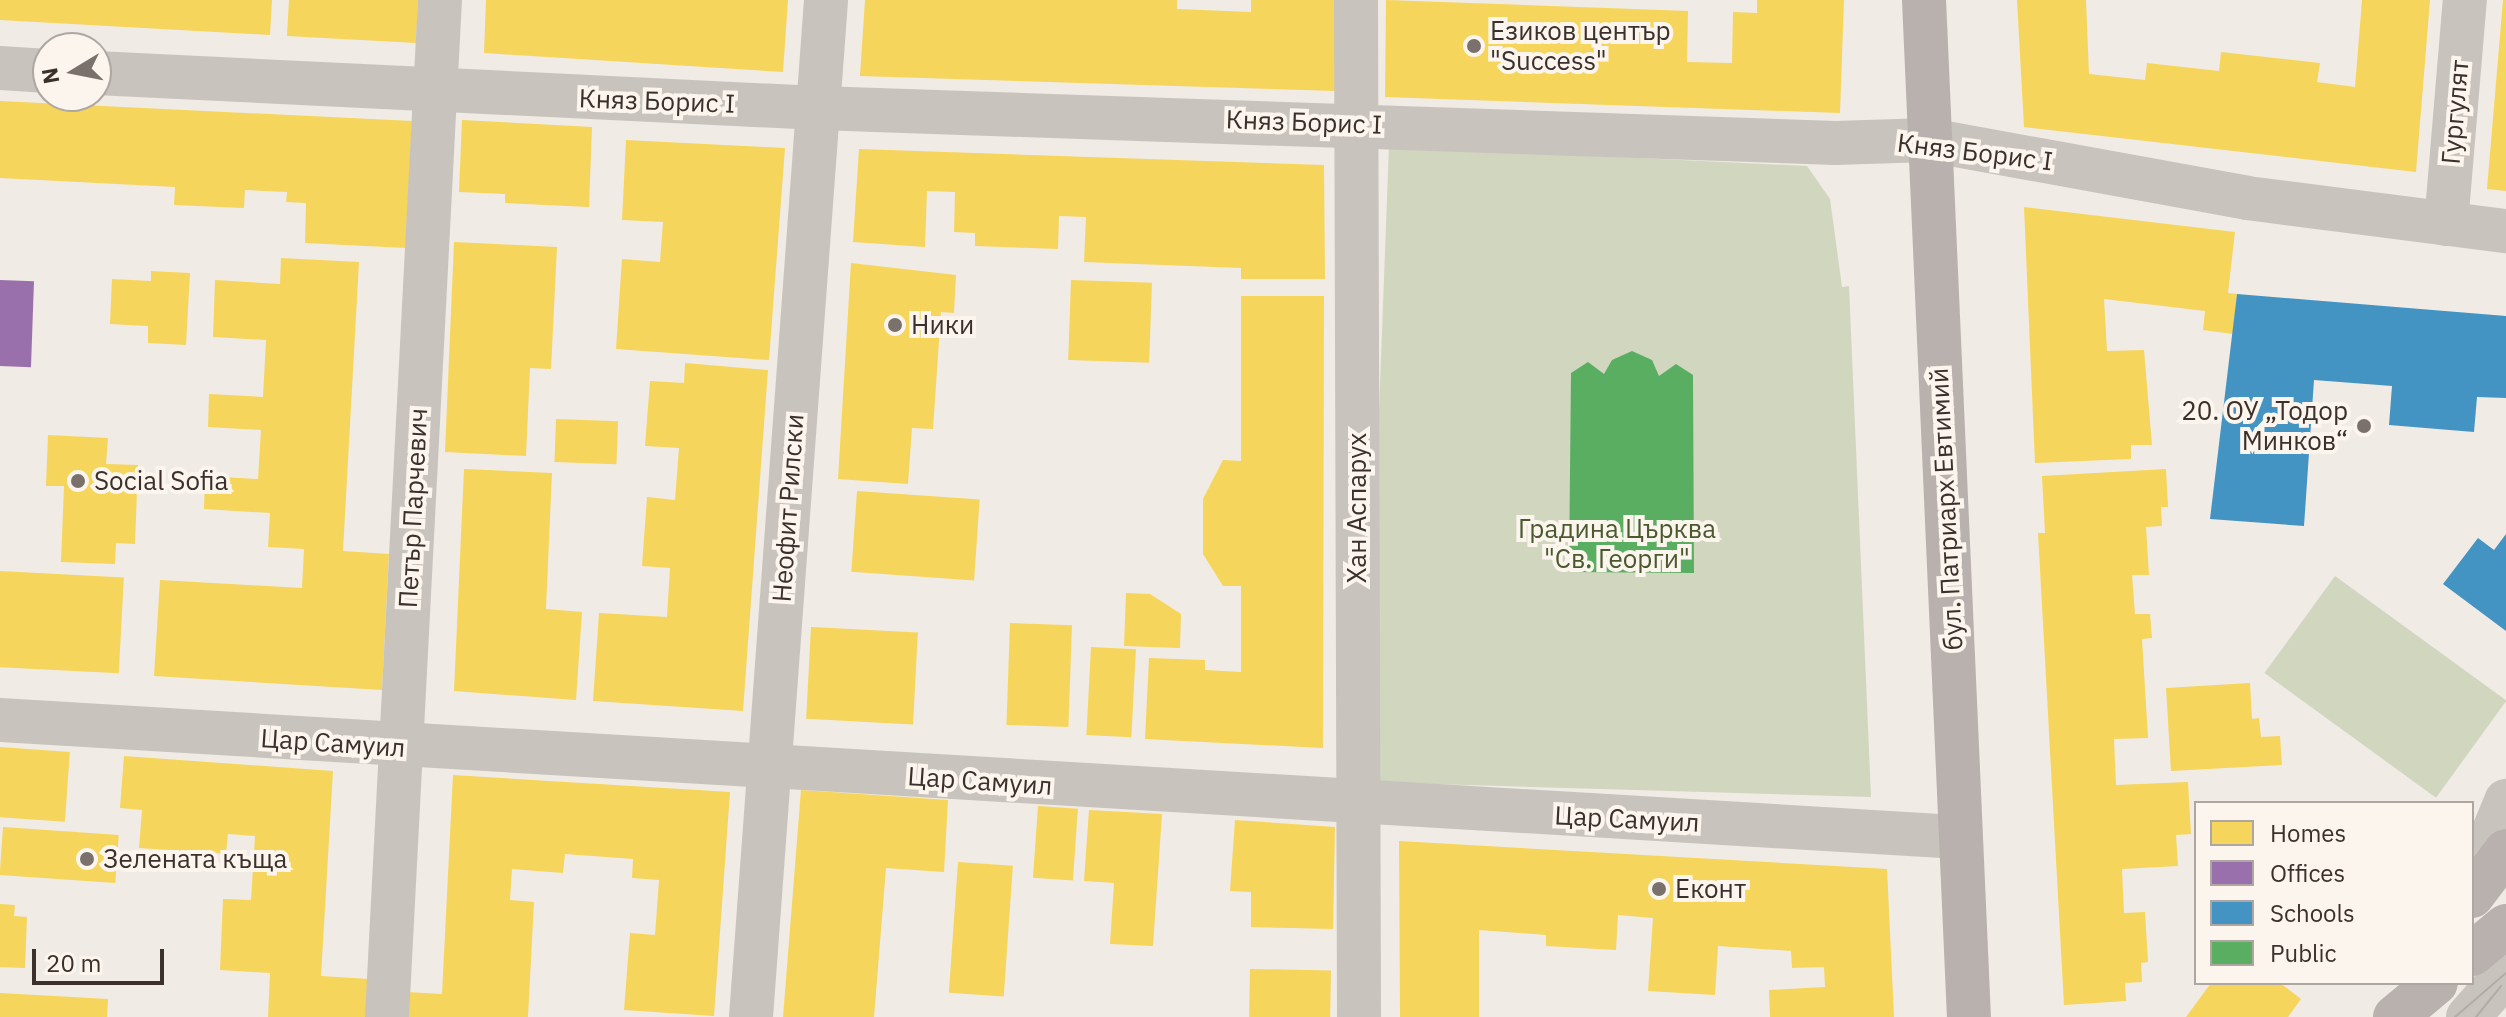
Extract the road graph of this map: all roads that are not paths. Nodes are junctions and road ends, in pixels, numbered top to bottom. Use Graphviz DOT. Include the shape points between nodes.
graph roads {
  1 [pos="440,0"];
  2 [pos="826,0"];
  3 [pos="1356,0"];
  4 [pos="1924,0"];
  5 [pos="2465,0"];
  6 [pos="0,68"];
  7 [pos="32,70"];
  8 [pos="112,74"];
  9 [pos="435,91"];
  10 [pos="818,108"];
  11 [pos="1355,123"];
  12 [pos="1929,140"];
  13 [pos="2446,224"];
  14 [pos="2506,231"];
  15 [pos="0,720"];
  16 [pos="401,747"];
  17 [pos="769,768"];
  18 [pos="2506,801"];
  19 [pos="1358,805"];
  20 [pos="1960,837"];
  21 [pos="2506,851"];
  22 [pos="2474,879"];
  23 [pos="2474,893"];
  24 [pos="2506,926"];
  25 [pos="2474,952"];
  26 [pos="2506,974"];
  27 [pos="2403,985"];
  28 [pos="2434,985"];
  29 [pos="387,1017"];
  30 [pos="751,1017"];
  31 [pos="1359,1017"];
  32 [pos="1969,1017"];
  33 [pos="2379,1017"];
  34 [pos="2395,1017"];
  35 [pos="2468,1017"];
  1 -- 9 [label="street, Петър Парчевич"];
  2 -- 10 [label="street, Неофит Рилски"];
  3 -- 11 [label="street, Хан Аспарух"];
  4 -- 12 [label="main road, бул. Патриарх Евтимий"];
  5 -- 13 [label="street, Гургулят"];
  6 -- 7 [label="street"];
  8 -- 9 [label="street, Княз Борис I"];
  9 -- 10 [label="street, Княз Борис I"];
  9 -- 16 [label="street, Петър Парчевич"];
  10 -- 11 [label="street, Княз Борис I"];
  10 -- 17 [label="street, Неофит Рилски"];
  11 -- 12 [label="street, Княз Борис I" via="1835,143"];
  11 -- 19 [label="street, Хан Аспарух"];
  12 -- 13 [label="street, Княз Борис I" via="2247,198"];
  12 -- 20 [label="main road, бул. Патриарх Евтимий"];
  13 -- 14 [label="street, Княз Борис I"];
  15 -- 16 [label="street, Цар Самуил"];
  16 -- 17 [label="street, Цар Самуил"];
  16 -- 29 [label="street, Петър Парчевич"];
  17 -- 19 [label="street, Цар Самуил"];
  17 -- 30 [label="street, Неофит Рилски"];
  18 -- 22 [label="street"];
  19 -- 20 [label="street, Цар Самуил"];
  19 -- 31 [label="street, Хан Аспарух"];
  20 -- 32 [label="main road, бул. Патриарх Евтимий"];
  21 -- 23 [label="main road"];
  24 -- 25 [label="main road"];
  26 -- 35 [label="street"];
  27 -- 33 [label="main road"];
  28 -- 34 [label="main road"];
}
